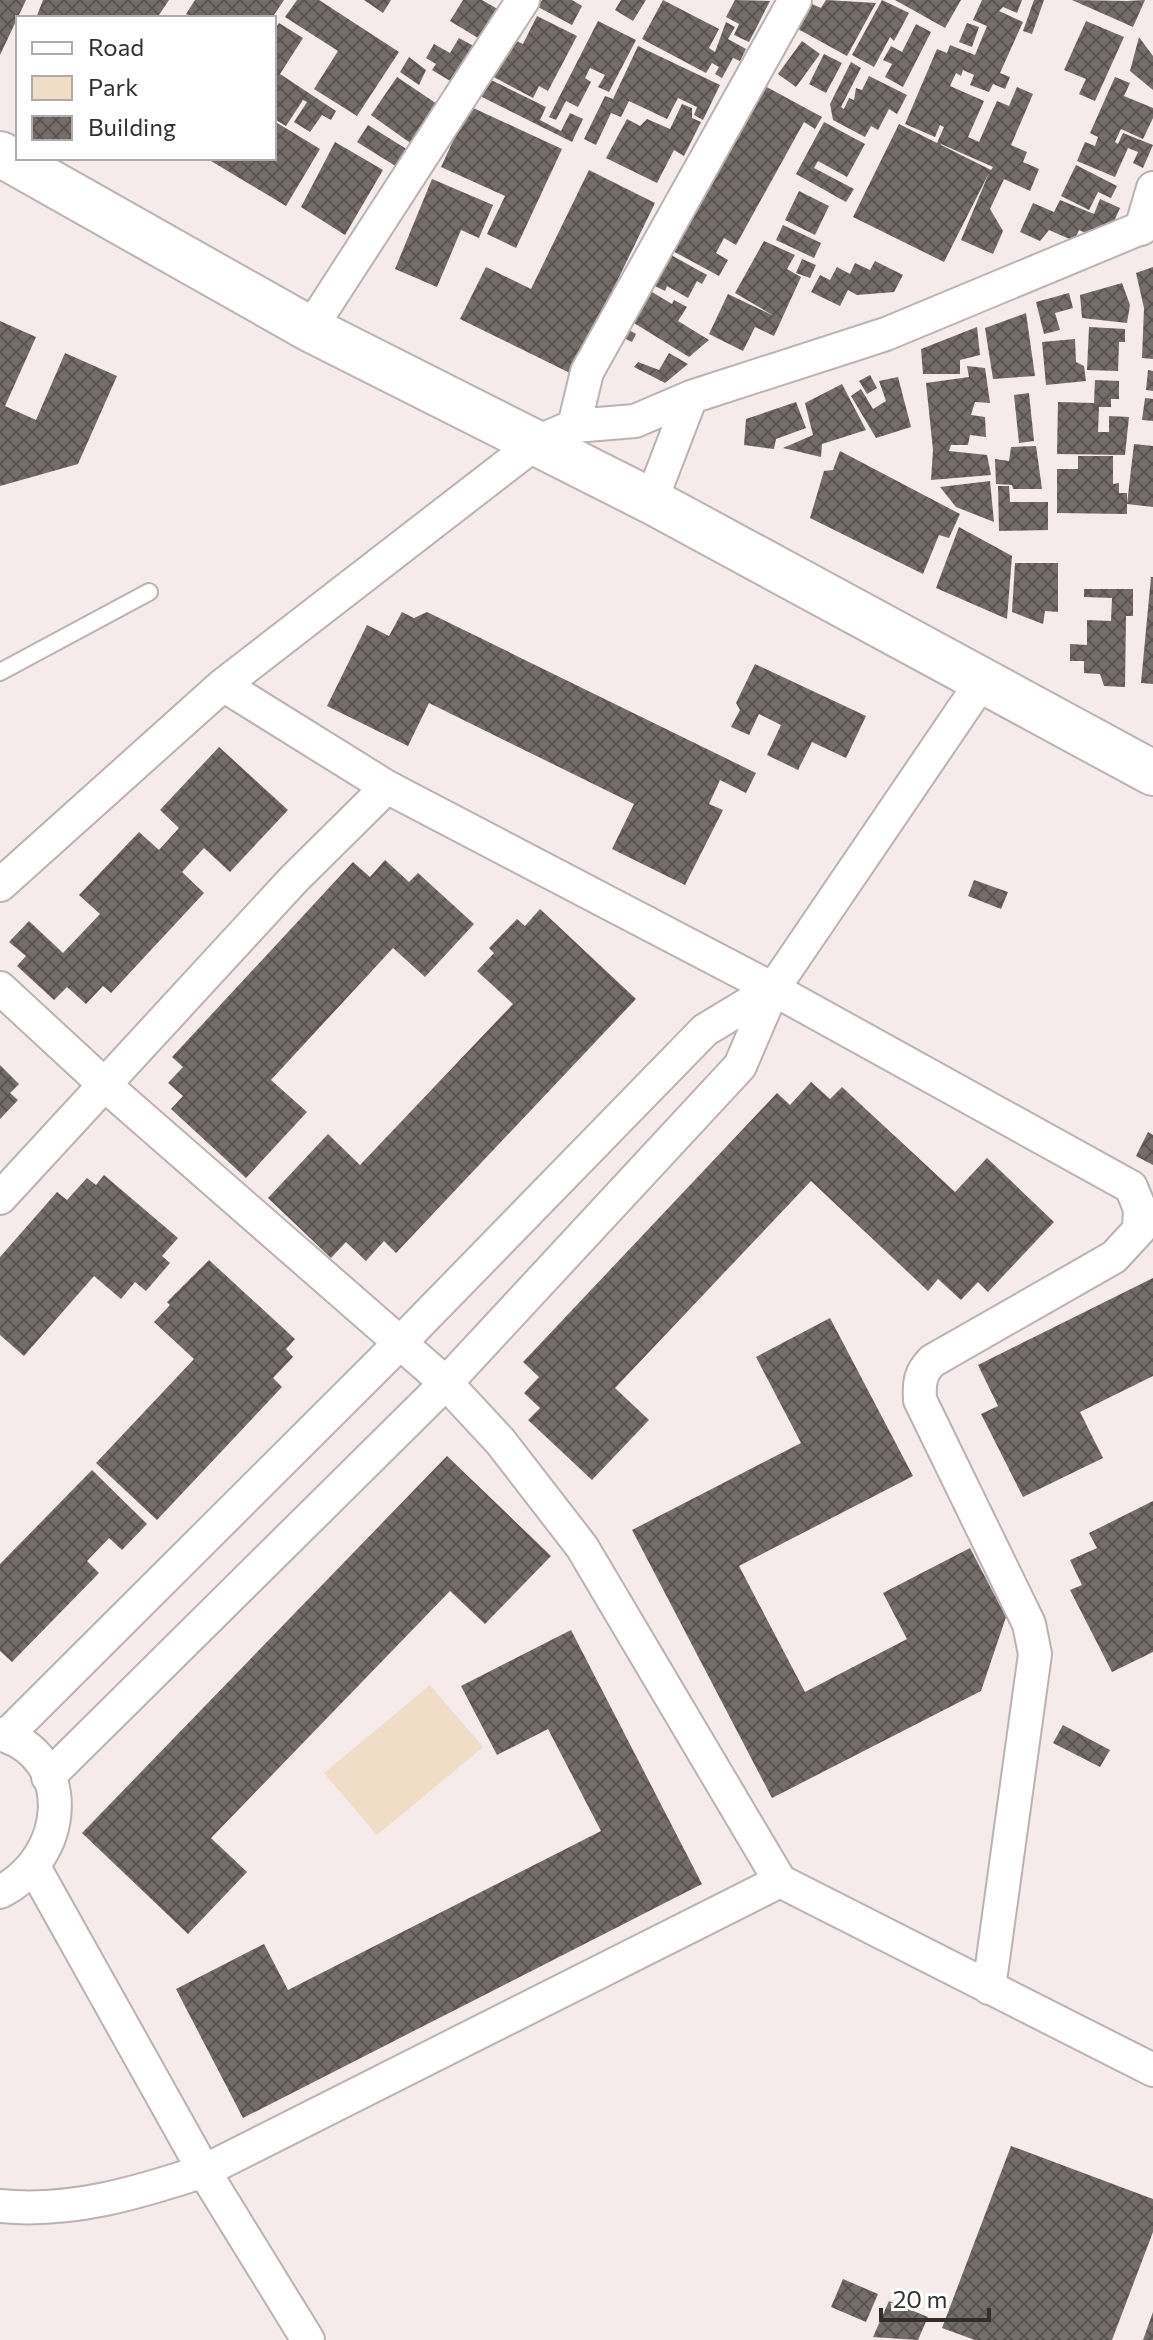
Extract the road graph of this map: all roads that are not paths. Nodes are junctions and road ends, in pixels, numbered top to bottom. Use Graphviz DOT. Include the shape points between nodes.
graph roads {
  1 [pos="523,0"];
  2 [pos="795,0"];
  3 [pos="0,154"];
  4 [pos="1153,188"];
  5 [pos="1147,226"];
  6 [pos="310,329"];
  7 [pos="691,397"];
  8 [pos="555,434"];
  9 [pos="651,501"];
  10 [pos="149,592"];
  11 [pos="0,672"];
  12 [pos="983,680"];
  13 [pos="223,685"];
  14 [pos="1153,773"];
  15 [pos="387,787"];
  16 [pos="0,885"];
  17 [pos="0,988"];
  18 [pos="773,989"];
  19 [pos="106,1086"];
  20 [pos="0,1198"];
  21 [pos="399,1344"];
  22 [pos="446,1383"];
  23 [pos="3,1735"];
  24 [pos="48,1777"];
  25 [pos="34,1867"];
  26 [pos="780,1881"];
  27 [pos="0,1892"];
  28 [pos="989,1988"];
  29 [pos="1153,2070"];
  30 [pos="204,2171"];
  31 [pos="0,2206"];
  32 [pos="308,2340"];
  1 -- 6 [label="street"];
  2 -- 8 [label="street"];
  3 -- 6 [label="street"];
  4 -- 5 [label="street"];
  5 -- 7 [label="street" via="886,334"];
  6 -- 8 [label="street"];
  7 -- 8 [label="street" via="635,421"];
  7 -- 9 [label="street"];
  8 -- 9 [label="street"];
  8 -- 13 [label="street"];
  9 -- 12 [label="street"];
  10 -- 11 [label="lane"];
  12 -- 14 [label="street"];
  12 -- 18 [label="street"];
  13 -- 15 [label="street"];
  13 -- 16 [label="street"];
  15 -- 18 [label="street"];
  15 -- 19 [label="street" via="294,879"];
  17 -- 19 [label="street"];
  18 -- 21 [label="street" via="705,1030"];
  18 -- 22 [label="street" via="740,1066"];
  18 -- 28 [label="street" via="1131,1187 1138,1197 1139,1230 1114,1257 932,1361 922,1370 919,1384 920,1400 1029,1624 1035,1654"];
  19 -- 20 [label="street"];
  19 -- 21 [label="street"];
  21 -- 22 [label="street"];
  21 -- 23 [label="street"];
  22 -- 24 [label="street"];
  22 -- 26 [label="street" via="508,1450 582,1547"];
  23 -- 24 [label="street" via="38,1760"];
  24 -- 25 [label="street" via="55,1820 50,1842"];
  25 -- 27 [label="street"];
  25 -- 30 [label="street"];
  26 -- 28 [label="street"];
  26 -- 30 [label="street"];
  28 -- 29 [label="street"];
  30 -- 31 [label="street" via="125,2197 73,2205"];
  30 -- 32 [label="street"];
}
